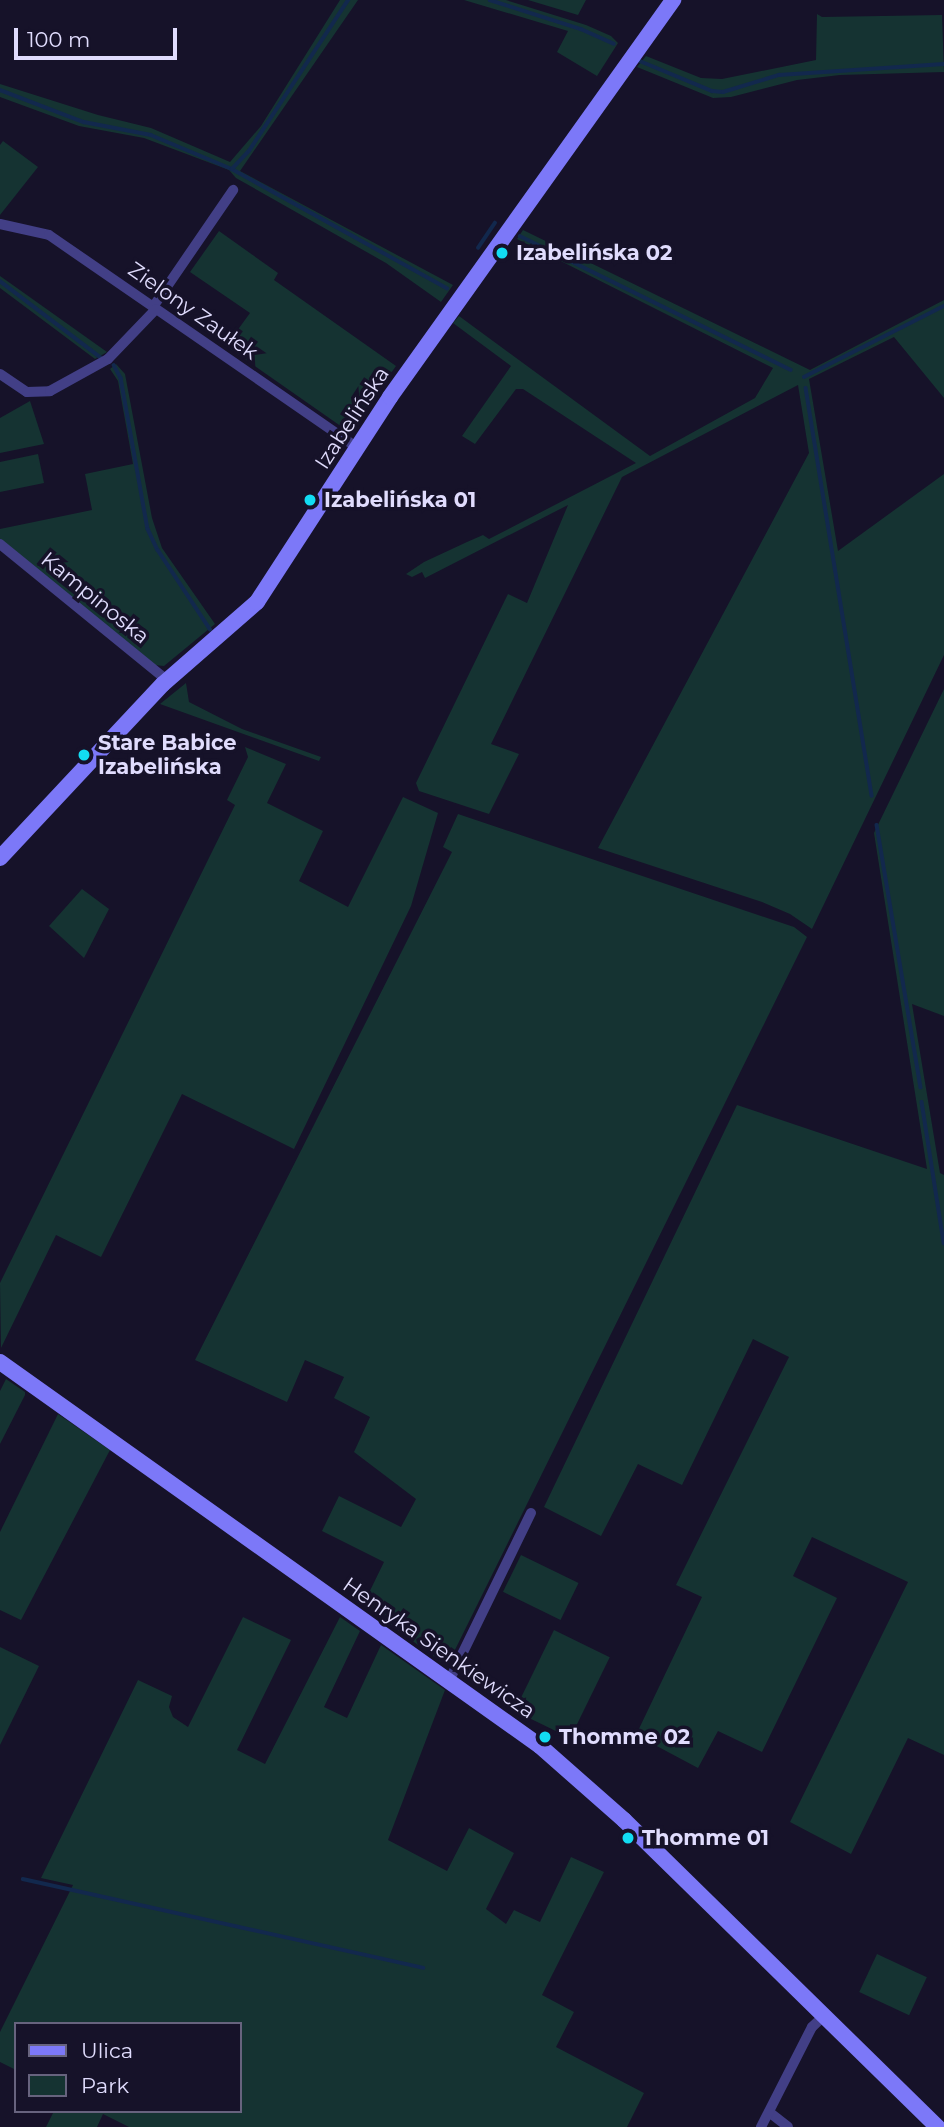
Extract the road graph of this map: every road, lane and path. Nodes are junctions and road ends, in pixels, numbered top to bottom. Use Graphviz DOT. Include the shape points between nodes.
graph roads {
  1 [pos="673,0"];
  2 [pos="233,190"];
  3 [pos="0,224"];
  4 [pos="155,308"];
  5 [pos="0,374"];
  6 [pos="356,447"];
  7 [pos="0,544"];
  8 [pos="167,680"];
  9 [pos="0,858"];
  10 [pos="0,1362"];
  11 [pos="531,1513"];
  12 [pos="449,1681"];
  13 [pos="824,2016"];
  14 [pos="769,2112"];
  15 [pos="761,2127"];
  16 [pos="788,2127"];
  17 [pos="938,2127"];
  1 -- 6 [label="street, Izabelińska"];
  2 -- 4 [label="street"];
  3 -- 4 [label="street, Zielony Zaułek" via="49,235"];
  4 -- 5 [label="street" via="108,359 50,391 27,392"];
  4 -- 6 [label="street, Zielony Zaułek"];
  6 -- 8 [label="street, Izabelińska" via="257,602"];
  7 -- 8 [label="street, Kampinoska"];
  8 -- 9 [label="street, Izabelińska"];
  10 -- 12 [label="street, Henryka Sienkiewicza"];
  11 -- 12 [label="street"];
  12 -- 13 [label="street, Henryka Sienkiewicza" via="579,1777"];
  13 -- 14 [label="street" via="812,2027"];
  13 -- 17 [label="street, Henryka Sienkiewicza"];
  14 -- 15 [label="street"];
  14 -- 16 [label="street"];
}
